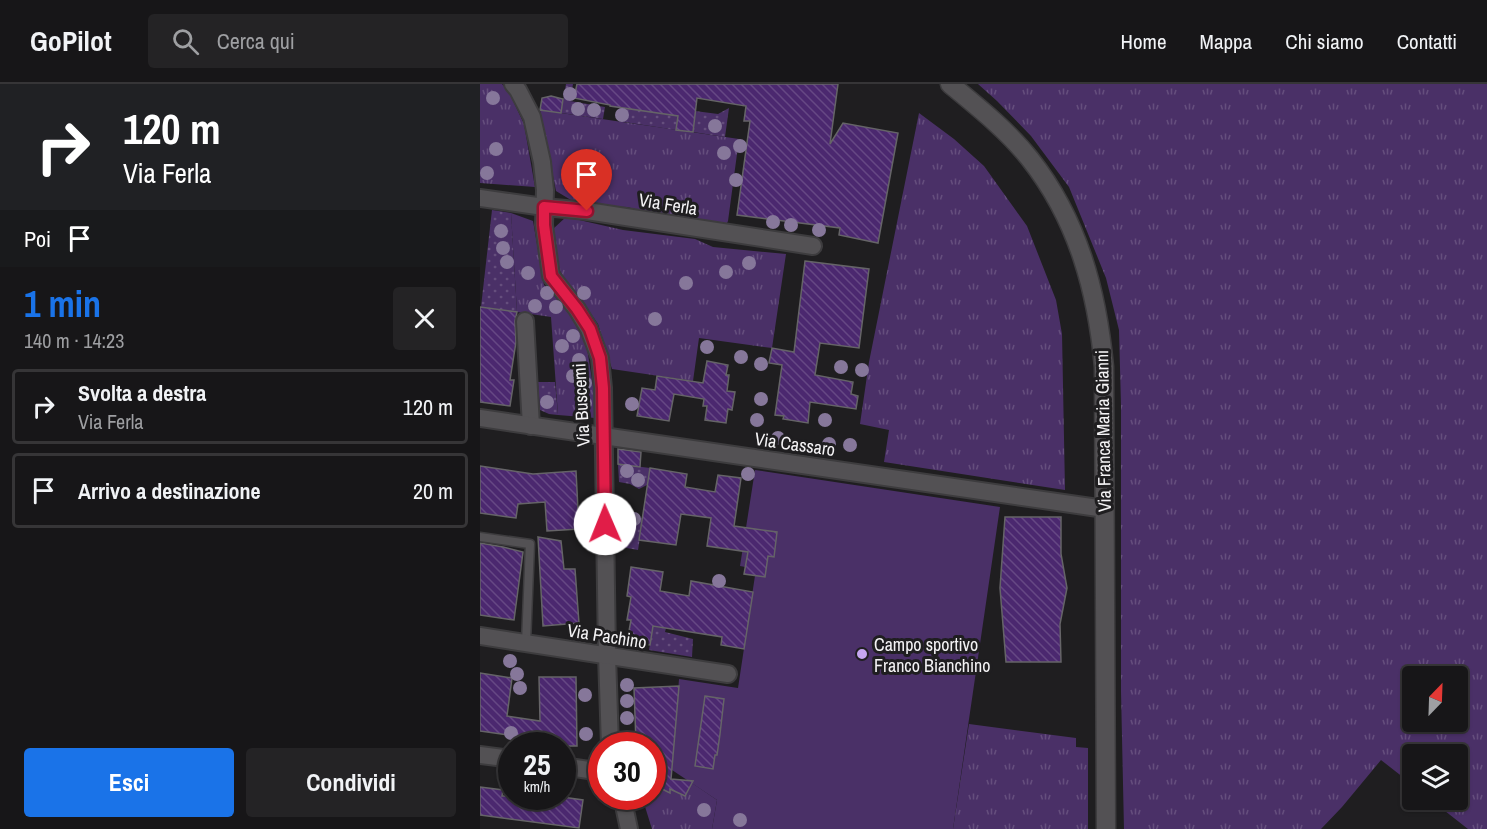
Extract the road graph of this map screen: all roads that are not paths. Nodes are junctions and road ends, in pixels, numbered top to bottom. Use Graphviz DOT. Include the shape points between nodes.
graph roads {
  1 [pos="513,84"];
  2 [pos="950,84"];
  3 [pos="480,198"];
  4 [pos="544,207"];
  5 [pos="813,246"];
  6 [pos="525,321"];
  7 [pos="480,418"];
  8 [pos="531,426"];
  9 [pos="604,436"];
  10 [pos="1105,509"];
  11 [pos="480,537"];
  12 [pos="480,636"];
  13 [pos="526,643"];
  14 [pos="607,655"];
  15 [pos="728,674"];
  16 [pos="610,732"];
  17 [pos="480,754"];
  18 [pos="498,757"];
  19 [pos="625,810"];
  20 [pos="629,829"];
  21 [pos="1106,829"];
  1 -- 4 [label="street, Via Buscemi" via="532,117 542,162"];
  2 -- 10 [label="street, Via Franca Maria Gianni" via="1029,158 1062,209 1075,238 1097,310 1104,367"];
  3 -- 4 [label="street, Via Ferla"];
  4 -- 5 [label="street, Via Ferla"];
  4 -- 9 [label="street, Via Buscemi" via="551,276 590,329 600,358"];
  6 -- 8 [label="street"];
  7 -- 8 [label="street, Via Cassaro"];
  8 -- 9 [label="street, Via Cassaro"];
  9 -- 10 [label="street, Via Cassaro"];
  9 -- 14 [label="street, Via Buscemi"];
  10 -- 21 [label="street, Via Franca Maria Gianni"];
  11 -- 13 [label="lane" via="530,544"];
  12 -- 13 [label="street, Via Pachino"];
  13 -- 14 [label="street, Via Pachino"];
  14 -- 15 [label="street, Via Pachino"];
  14 -- 16 [label="street, Via Buscemi"];
  17 -- 18 [label="street"];
  19 -- 20 [label="street"];
}
